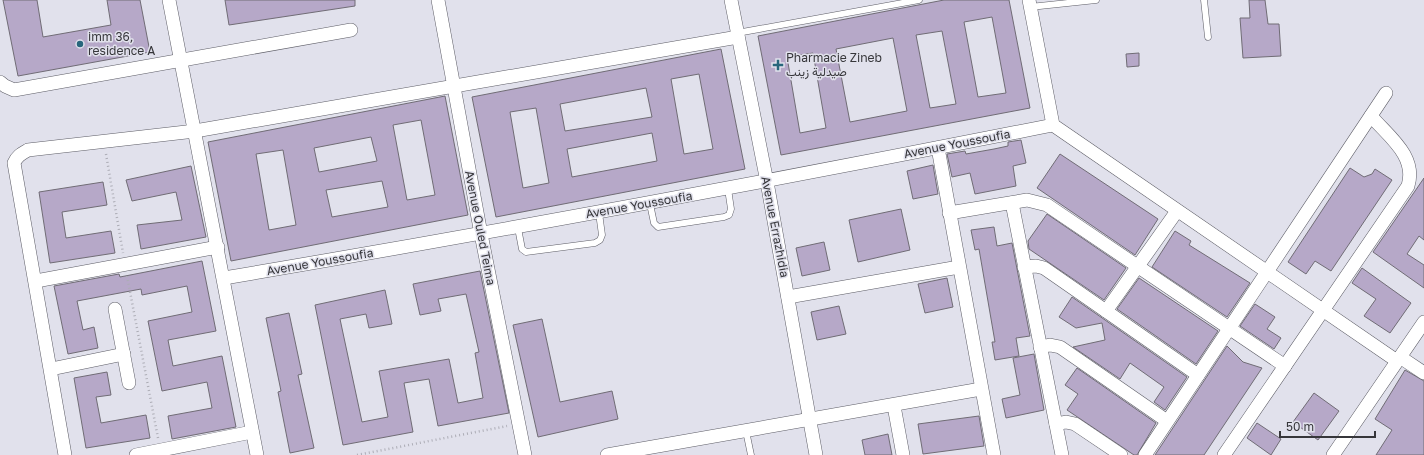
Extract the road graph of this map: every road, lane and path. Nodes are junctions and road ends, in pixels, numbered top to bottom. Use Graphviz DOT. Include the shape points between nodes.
graph roads {
  1 [pos="169,0"];
  2 [pos="438,0"];
  3 [pos="731,0"];
  4 [pos="919,0"];
  5 [pos="1096,0"];
  6 [pos="1204,0"];
  7 [pos="1030,4"];
  8 [pos="351,30"];
  9 [pos="737,35"];
  10 [pos="1208,37"];
  11 [pos="181,60"];
  12 [pos="0,83"];
  13 [pos="455,87"];
  14 [pos="1386,93"];
  15 [pos="1371,116"];
  16 [pos="1053,125"];
  17 [pos="195,130"];
  18 [pos="103,141"];
  19 [pos="938,148"];
  20 [pos="766,182"];
  21 [pos="728,189"];
  22 [pos="1012,203"];
  23 [pos="650,204"];
  24 [pos="1177,211"];
  25 [pos="599,213"];
  26 [pos="949,213"];
  27 [pos="518,228"];
  28 [pos="481,234"];
  29 [pos="218,247"];
  30 [pos="125,264"];
  31 [pos="959,267"];
  32 [pos="1024,267"];
  33 [pos="1138,267"];
  34 [pos="1266,273"];
  35 [pos="224,278"];
  36 [pos="36,281"];
  37 [pos="788,297"];
  38 [pos="115,309"];
  39 [pos="1106,311"];
  40 [pos="1322,311"];
  41 [pos="1424,322"];
  42 [pos="1229,328"];
  43 [pos="1040,348"];
  44 [pos="124,354"];
  45 [pos="1398,359"];
  46 [pos="1285,366"];
  47 [pos="51,369"];
  48 [pos="1424,373"];
  49 [pos="1198,375"];
  50 [pos="129,383"];
  51 [pos="981,389"];
  52 [pos="894,406"];
  53 [pos="809,420"];
  54 [pos="1167,421"];
  55 [pos="519,424"];
  56 [pos="1056,424"];
  57 [pos="746,431"];
  58 [pos="252,432"];
  59 [pos="160,450"];
  60 [pos="65,455"];
  61 [pos="136,455"];
  62 [pos="257,455"];
  63 [pos="357,455"];
  64 [pos="525,455"];
  65 [pos="607,455"];
  66 [pos="751,455"];
  67 [pos="816,455"];
  68 [pos="903,455"];
  69 [pos="994,455"];
  70 [pos="1062,455"];
  71 [pos="1121,455"];
  72 [pos="1145,455"];
  73 [pos="1224,455"];
  74 [pos="1333,455"];
  1 -- 11 [label="street"];
  2 -- 13 [label="street, Avenue Ouled Teima"];
  3 -- 9 [label="street, Avenue Errazhidia"];
  4 -- 9 [label="lane"];
  5 -- 7 [label="lane"];
  6 -- 10 [label="lane"];
  7 -- 16 [label="street"];
  8 -- 11 [label="street"];
  9 -- 13 [label="street"];
  9 -- 20 [label="street, Avenue Errazhidia"];
  11 -- 12 [label="street" via="14,90"];
  11 -- 17 [label="street"];
  13 -- 17 [label="street"];
  13 -- 28 [label="street, Avenue Ouled Teima"];
  14 -- 15 [label="street"];
  15 -- 34 [label="street"];
  15 -- 40 [label="street" via="1406,156 1410,167 1410,179 1408,186"];
  16 -- 19 [label="street, Avenue Youssoufia"];
  16 -- 24 [label="street"];
  17 -- 18 [label="street"];
  17 -- 29 [label="street"];
  18 -- 30 [label="path"];
  18 -- 36 [label="street" via="28,150 16,157 14,163"];
  19 -- 20 [label="street, Avenue Youssoufia"];
  19 -- 26 [label="street"];
  20 -- 21 [label="street, Avenue Youssoufia"];
  20 -- 37 [label="street, Avenue Errazhidia"];
  21 -- 23 [label="street, Avenue Youssoufia"];
  21 -- 23 [label="lane" via="731,209 724,217 658,227 654,223"];
  22 -- 26 [label="street"];
  22 -- 32 [label="street"];
  22 -- 33 [label="street" via="1033,201 1047,205"];
  23 -- 25 [label="street, Avenue Youssoufia"];
  24 -- 33 [label="street"];
  24 -- 34 [label="street"];
  25 -- 27 [label="street, Avenue Youssoufia"];
  25 -- 27 [label="lane" via="602,238 595,243 526,252 522,249"];
  26 -- 31 [label="street"];
  27 -- 28 [label="street, Avenue Youssoufia"];
  28 -- 35 [label="street, Avenue Youssoufia"];
  28 -- 55 [label="street, Avenue Ouled Teima"];
  29 -- 30 [label="street"];
  29 -- 35 [label="street"];
  30 -- 36 [label="street"];
  30 -- 59 [label="path"];
  31 -- 37 [label="street"];
  31 -- 51 [label="street"];
  32 -- 39 [label="street" via="1044,268"];
  32 -- 43 [label="street"];
  33 -- 39 [label="street"];
  33 -- 42 [label="street"];
  34 -- 40 [label="street"];
  34 -- 42 [label="street"];
  35 -- 58 [label="street"];
  36 -- 47 [label="street"];
  37 -- 53 [label="street, Avenue Errazhidia"];
  38 -- 44 [label="street"];
  39 -- 49 [label="street"];
  40 -- 45 [label="street"];
  40 -- 46 [label="street"];
  41 -- 45 [label="street"];
  42 -- 46 [label="street"];
  42 -- 49 [label="street"];
  43 -- 54 [label="street" via="1050,345 1060,347"];
  43 -- 56 [label="street"];
  44 -- 47 [label="street"];
  44 -- 50 [label="street"];
  45 -- 48 [label="street"];
  45 -- 74 [label="street"];
  46 -- 73 [label="street"];
  47 -- 60 [label="street"];
  49 -- 54 [label="street"];
  51 -- 52 [label="street"];
  51 -- 69 [label="street"];
  52 -- 53 [label="street"];
  52 -- 68 [label="street"];
  53 -- 57 [label="street"];
  53 -- 67 [label="street, Avenue Errazhidia"];
  54 -- 72 [label="street"];
  55 -- 63 [label="path"];
  55 -- 64 [label="street, Avenue Ouled Teima"];
  56 -- 70 [label="street"];
  56 -- 71 [label="street" via="1075,424"];
  57 -- 65 [label="street"];
  57 -- 66 [label="lane"];
  58 -- 59 [label="street"];
  58 -- 62 [label="street"];
  59 -- 61 [label="street"];
}
